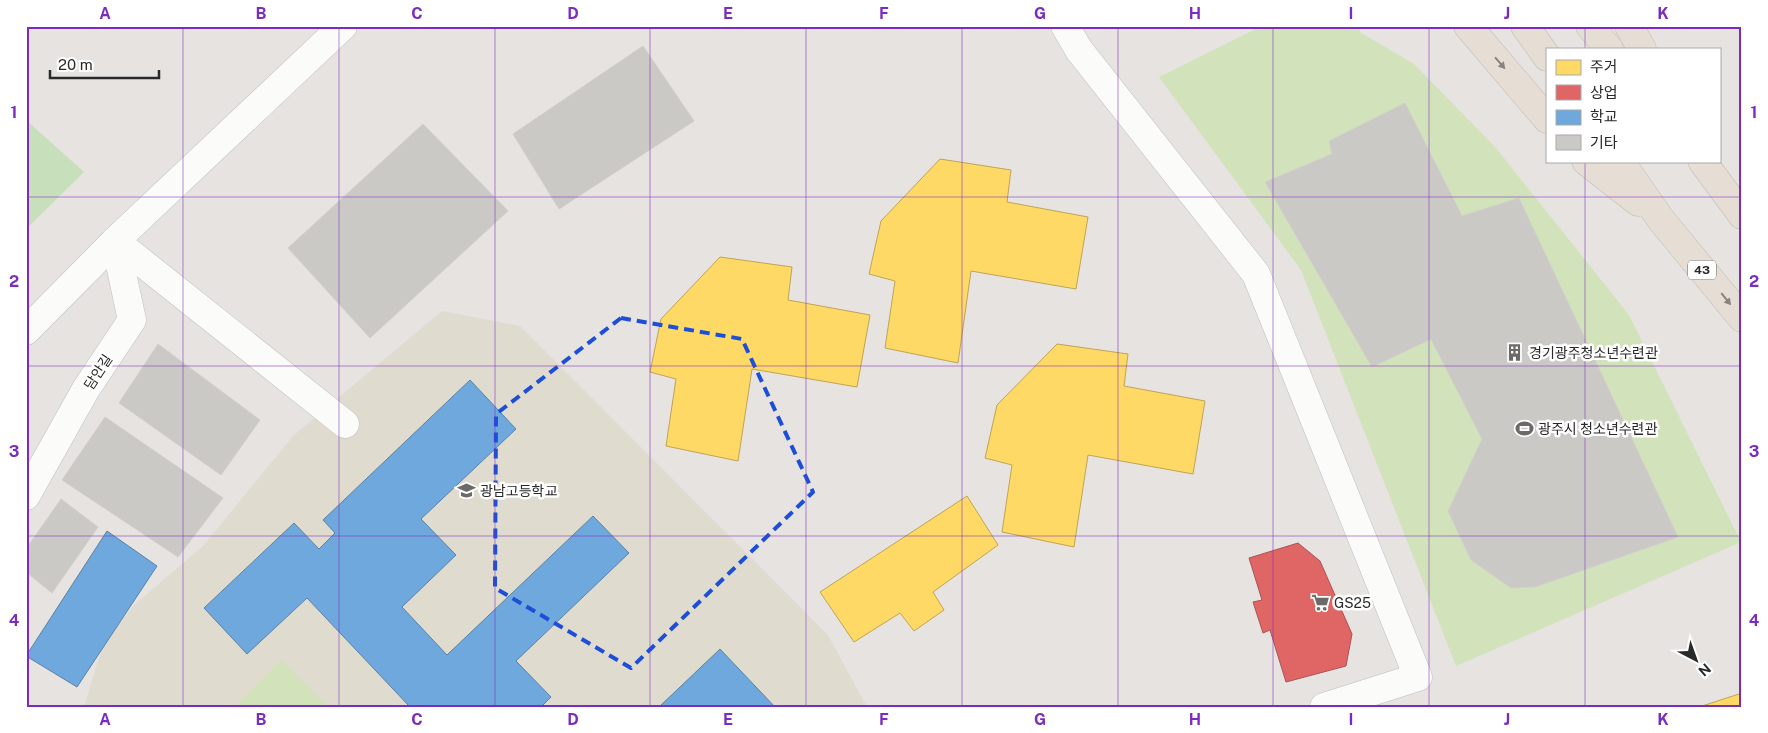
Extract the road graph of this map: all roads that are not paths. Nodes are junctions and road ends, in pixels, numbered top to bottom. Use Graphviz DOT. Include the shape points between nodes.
graph roads {
  1 [pos="342,26"];
  2 [pos="1065,26"];
  3 [pos="1468,26"];
  4 [pos="1525,26"];
  5 [pos="1590,26"];
  6 [pos="1630,26"];
  7 [pos="1608,48"];
  8 [pos="1641,48"];
  9 [pos="1546,57"];
  10 [pos="1546,117"];
  11 [pos="1587,162"];
  12 [pos="1621,162"];
  13 [pos="1709,167"];
  14 [pos="1742,215"];
  15 [pos="1662,221"];
  16 [pos="115,241"];
  17 [pos="1742,318"];
  18 [pos="26,331"];
  19 [pos="345,424"];
  20 [pos="26,496"];
  21 [pos="1324,707"];
  1 -- 16 [label="street"];
  2 -- 21 [label="street" via="1079,50 1256,274 1418,677"];
  3 -- 10 [label="highway, one-way"];
  4 -- 9 [label="highway"];
  5 -- 7 [label="highway"];
  6 -- 8 [label="highway"];
  11 -- 15 [label="highway"];
  12 -- 15 [label="highway, 43"];
  13 -- 14 [label="highway"];
  15 -- 17 [label="highway, 43, one-way"];
  16 -- 18 [label="street"];
  16 -- 19 [label="street"];
  16 -- 20 [label="street, 담안길" via="132,320 86,389"];
}
